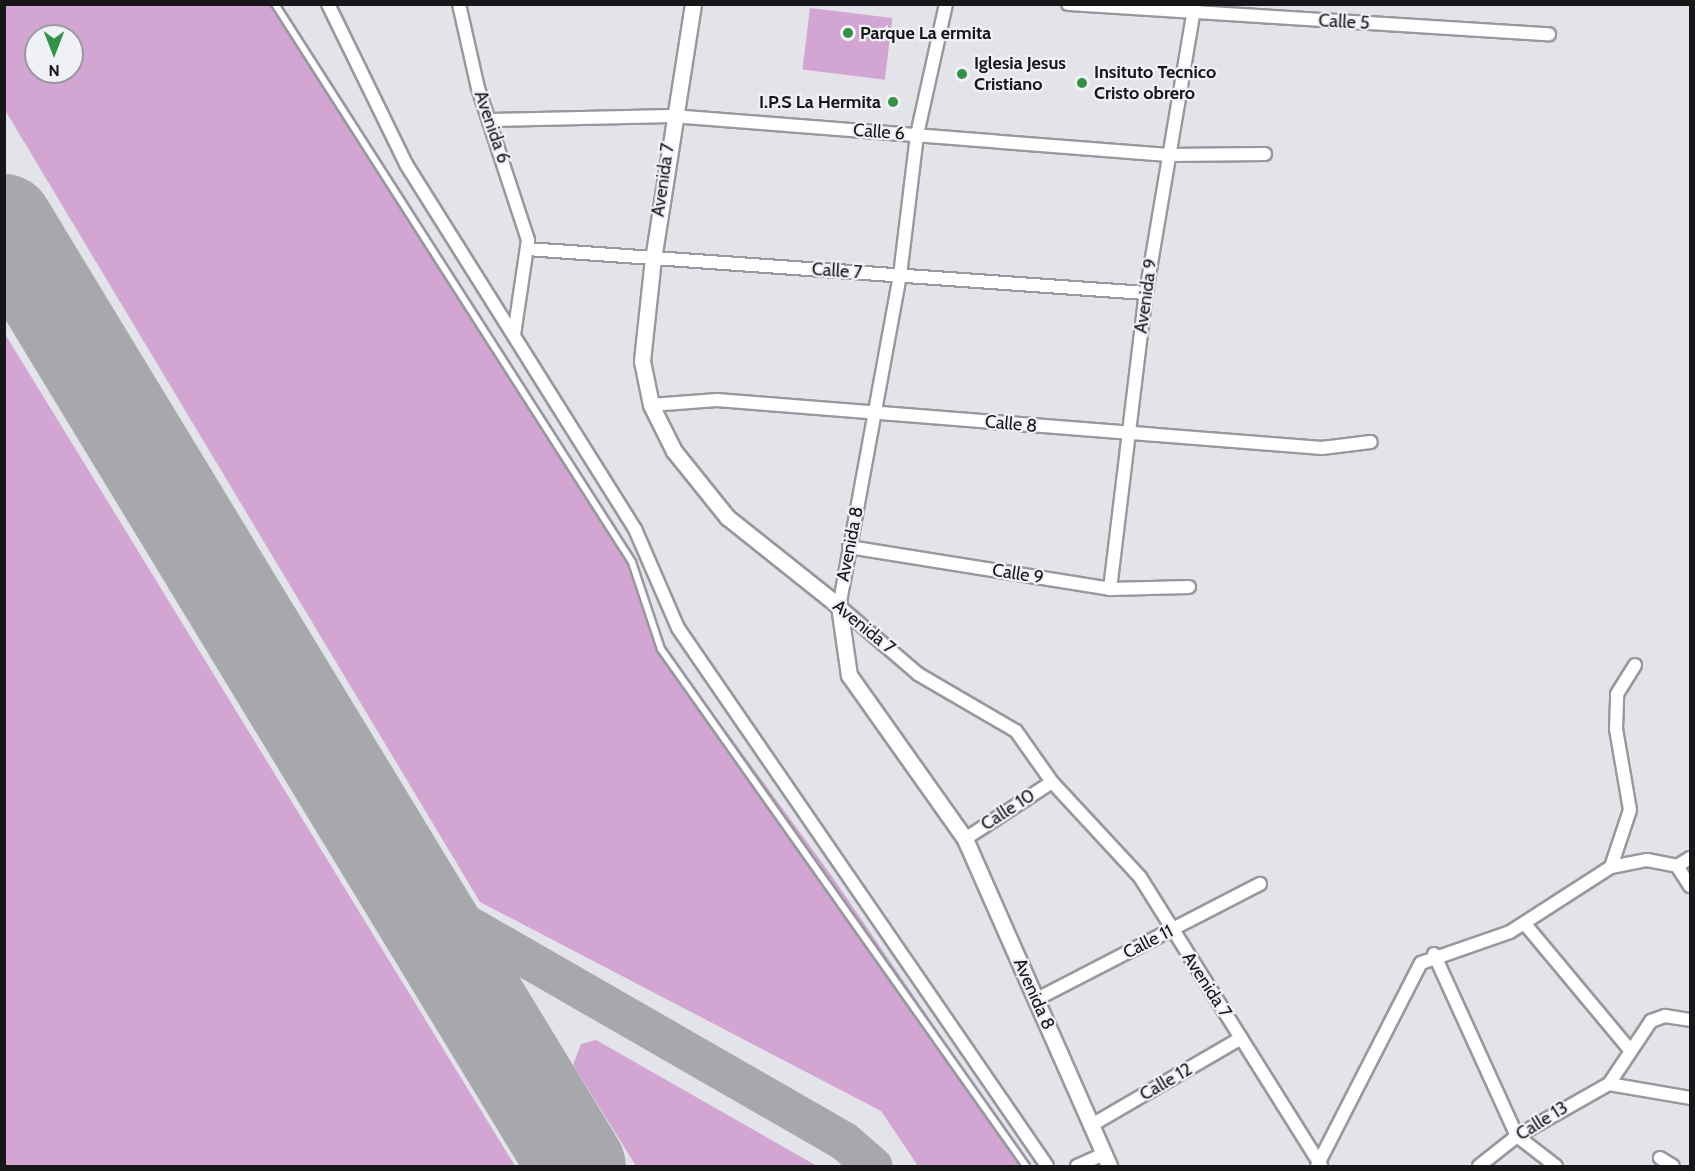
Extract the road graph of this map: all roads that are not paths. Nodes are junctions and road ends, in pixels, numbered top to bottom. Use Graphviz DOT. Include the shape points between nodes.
graph roads {
  1 [pos="275,4"];
  2 [pos="328,4"];
  3 [pos="459,4"];
  4 [pos="693,4"];
  5 [pos="946,4"];
  6 [pos="1068,4"];
  7 [pos="1195,9"];
  8 [pos="1549,33"];
  9 [pos="672,117"];
  10 [pos="492,120"];
  11 [pos="917,135"];
  12 [pos="1265,154"];
  13 [pos="1168,155"];
  14 [pos="527,249"];
  15 [pos="653,258"];
  16 [pos="900,276"];
  17 [pos="1146,293"];
  18 [pos="514,335"];
  19 [pos="651,405"];
  20 [pos="876,412"];
  21 [pos="1127,435"];
  22 [pos="1371,442"];
  23 [pos="849,547"];
  24 [pos="1189,588"];
  25 [pos="1110,589"];
  26 [pos="839,606"];
  27 [pos="1635,665"];
  28 [pos="1052,782"];
  29 [pos="964,838"];
  30 [pos="1690,858"];
  31 [pos="1677,866"];
  32 [pos="1611,867"];
  33 [pos="1260,884"];
  34 [pos="1690,886"];
  35 [pos="1525,924"];
  36 [pos="1172,930"];
  37 [pos="1434,954"];
  38 [pos="1037,999"];
  39 [pos="1690,1020"];
  40 [pos="1241,1038"];
  41 [pos="1631,1051"];
  42 [pos="1609,1084"];
  43 [pos="1690,1098"];
  44 [pos="1090,1126"];
  45 [pos="1517,1136"];
  46 [pos="1660,1158"];
  47 [pos="1106,1160"];
  48 [pos="1319,1166"];
  49 [pos="1026,1167"];
  50 [pos="1047,1167"];
  51 [pos="1077,1167"];
  52 [pos="1479,1167"];
  53 [pos="1556,1167"];
  54 [pos="1673,1167"];
  1 -- 49 [label="lane" via="632,562 661,649"];
  2 -- 18 [label="street" via="406,164"];
  3 -- 10 [label="street, Avenida 6" via="478,88"];
  4 -- 9 [label="street, Avenida 7"];
  5 -- 11 [label="street, Avenida 8"];
  6 -- 7 [label="street, Calle 5"];
  7 -- 8 [label="street, Calle 5"];
  7 -- 13 [label="street, Avenida 9"];
  9 -- 10 [label="street, Calle 6"];
  9 -- 11 [label="street, Calle 6"];
  9 -- 15 [label="street, Avenida 7"];
  10 -- 14 [label="street, Avenida 6"];
  11 -- 13 [label="street, Calle 6"];
  11 -- 16 [label="street, Avenida 8"];
  12 -- 13 [label="street, Calle 6"];
  13 -- 17 [label="street, Avenida 9"];
  14 -- 15 [label="street, Calle 7"];
  14 -- 18 [label="street"];
  15 -- 16 [label="street, Calle 7"];
  15 -- 19 [label="street, Avenida 7" via="642,361"];
  16 -- 17 [label="street, Calle 7"];
  16 -- 20 [label="street, Avenida 8"];
  17 -- 21 [label="street, Avenida 9"];
  18 -- 50 [label="street" via="635,529 678,628"];
  19 -- 20 [label="street, Calle 8" via="717,400"];
  19 -- 26 [label="street, Avenida 7" via="674,451 727,517"];
  20 -- 21 [label="street, Calle 8"];
  20 -- 23 [label="street, Avenida 8"];
  21 -- 22 [label="street, Calle 8" via="1322,448"];
  21 -- 25 [label="street, Avenida 9"];
  23 -- 25 [label="street, Calle 9"];
  23 -- 26 [label="street, Avenida 8"];
  24 -- 25 [label="street, Calle 9"];
  26 -- 28 [label="street, Avenida 7" via="918,674 1016,731"];
  26 -- 29 [label="street, Avenida 8" via="849,675"];
  27 -- 32 [label="street" via="1617,694 1616,729 1630,810"];
  28 -- 29 [label="street, Calle 10"];
  28 -- 36 [label="street, Avenida 7" via="1140,877"];
  29 -- 38 [label="street, Avenida 8"];
  30 -- 31 [label="street"];
  31 -- 32 [label="street" via="1647,860"];
  31 -- 34 [label="street"];
  32 -- 35 [label="street"];
  33 -- 36 [label="street, Calle 11"];
  35 -- 37 [label="street"];
  35 -- 41 [label="street"];
  36 -- 38 [label="street, Calle 11"];
  36 -- 40 [label="street, Avenida 7"];
  37 -- 45 [label="street"];
  37 -- 48 [label="street" via="1421,963"];
  38 -- 44 [label="street, Avenida 8"];
  39 -- 41 [label="street" via="1665,1016 1650,1021"];
  40 -- 44 [label="street, Calle 12"];
  40 -- 48 [label="street, Avenida 7"];
  41 -- 42 [label="street"];
  42 -- 43 [label="street"];
  42 -- 45 [label="street, Calle 13"];
  44 -- 47 [label="street, Avenida 8"];
  45 -- 52 [label="street, Calle 13"];
  45 -- 53 [label="street"];
  46 -- 54 [label="street"];
  47 -- 51 [label="street"];
}
